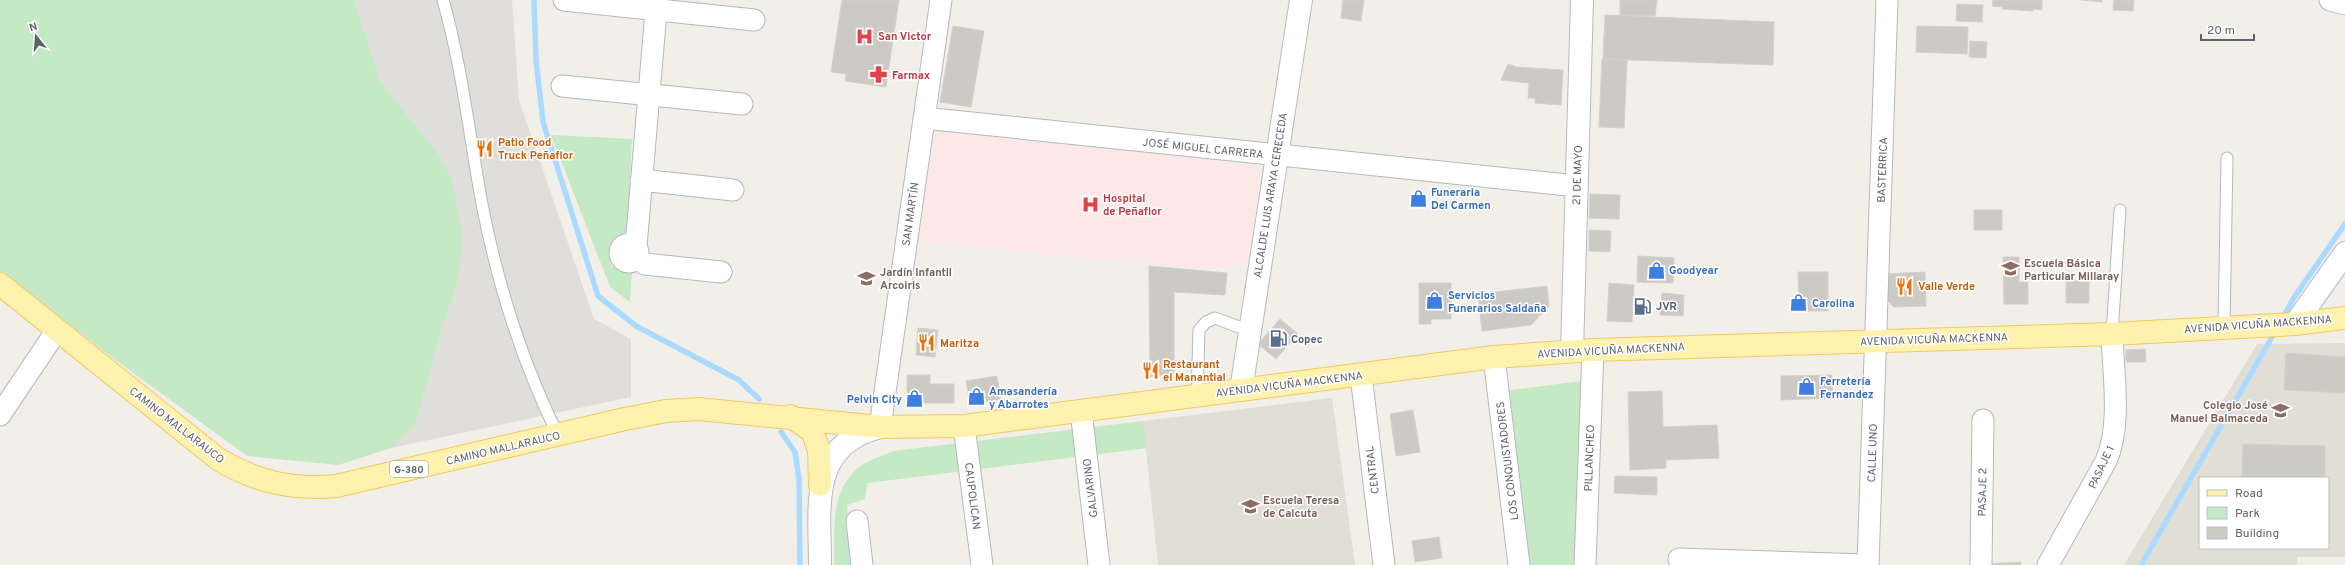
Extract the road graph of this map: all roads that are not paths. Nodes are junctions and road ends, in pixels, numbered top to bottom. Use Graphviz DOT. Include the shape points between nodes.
graph roads {
  1 [pos="443,0"];
  2 [pos="564,0"];
  3 [pos="941,0"];
  4 [pos="1301,0"];
  5 [pos="1582,0"];
  6 [pos="1887,0"];
  7 [pos="2330,0"];
  8 [pos="2345,4"];
  9 [pos="656,6"];
  10 [pos="754,20"];
  11 [pos="562,86"];
  12 [pos="648,94"];
  13 [pos="742,104"];
  14 [pos="924,118"];
  15 [pos="1276,156"];
  16 [pos="2227,158"];
  17 [pos="641,180"];
  18 [pos="1577,186"];
  19 [pos="733,190"];
  20 [pos="2120,210"];
  21 [pos="2345,253"];
  22 [pos="721,272"];
  23 [pos="0,284"];
  24 [pos="2345,318"];
  25 [pos="2290,324"];
  26 [pos="2224,328"];
  27 [pos="57,330"];
  28 [pos="1250,331"];
  29 [pos="2112,334"];
  30 [pos="1876,340"];
  31 [pos="1582,350"];
  32 [pos="1494,357"];
  33 [pos="1361,375"];
  34 [pos="1241,390"];
  35 [pos="1197,396"];
  36 [pos="1081,411"];
  37 [pos="0,415"];
  38 [pos="790,416"];
  39 [pos="1983,420"];
  40 [pos="964,426"];
  41 [pos="880,427"];
  42 [pos="558,435"];
  43 [pos="820,485"];
  44 [pos="857,521"];
  45 [pos="1678,559"];
  46 [pos="820,565"];
  47 [pos="862,565"];
  48 [pos="982,565"];
  49 [pos="1099,565"];
  50 [pos="1384,565"];
  51 [pos="1519,565"];
  52 [pos="1585,565"];
  53 [pos="1868,565"];
  54 [pos="1981,565"];
  55 [pos="2048,565"];
  1 -- 42 [label="lane" via="502,290 529,372"];
  2 -- 9 [label="street"];
  3 -- 14 [label="street, SAN MARTÍN"];
  4 -- 15 [label="main road, ALCALDE LUIS ARAYA CERECEDA"];
  5 -- 18 [label="main road, 21 DE MAYO"];
  6 -- 30 [label="street, BASTERRICA"];
  7 -- 8 [label="street"];
  9 -- 10 [label="street"];
  9 -- 12 [label="street"];
  11 -- 12 [label="street"];
  12 -- 13 [label="street"];
  12 -- 17 [label="street"];
  14 -- 15 [label="street, JOSÉ MIGUEL CARRERA"];
  14 -- 41 [label="street, SAN MARTÍN"];
  15 -- 18 [label="street, JOSÉ MIGUEL CARRERA"];
  15 -- 28 [label="main road, ALCALDE LUIS ARAYA CERECEDA"];
  16 -- 26 [label="lane"];
  17 -- 19 [label="street"];
  17 -- 22 [label="street" via="636,252 645,264"];
  18 -- 31 [label="main road, 21 DE MAYO"];
  20 -- 29 [label="lane"];
  21 -- 25 [label="main road"];
  23 -- 27 [label="main road, CAMINO MALLARAUCO / G-380"];
  24 -- 25 [label="main road, AVENIDA VICUÑA MACKENNA"];
  25 -- 26 [label="main road, AVENIDA VICUÑA MACKENNA"];
  26 -- 29 [label="main road, AVENIDA VICUÑA MACKENNA"];
  27 -- 37 [label="street"];
  27 -- 42 [label="main road, CAMINO MALLARAUCO / G-380" via="218,459 249,476 282,486 336,486"];
  28 -- 34 [label="main road, ALCALDE LUIS ARAYA CERECEDA"];
  28 -- 35 [label="lane" via="1214,318 1202,324 1199,330"];
  29 -- 30 [label="main road, AVENIDA VICUÑA MACKENNA"];
  29 -- 55 [label="street, PASAJE 1" via="2115,422 2113,444"];
  30 -- 31 [label="main road, AVENIDA VICUÑA MACKENNA"];
  30 -- 53 [label="street, CALLE UNO"];
  31 -- 32 [label="main road, AVENIDA VICUÑA MACKENNA"];
  31 -- 52 [label="street, PILLANCHEO"];
  32 -- 33 [label="main road, AVENIDA VICUÑA MACKENNA"];
  32 -- 51 [label="street, LOS CONQUISTADORES"];
  33 -- 34 [label="main road, AVENIDA VICUÑA MACKENNA"];
  33 -- 50 [label="street, CENTRAL"];
  34 -- 35 [label="main road, AVENIDA VICUÑA MACKENNA"];
  35 -- 36 [label="main road, AVENIDA VICUÑA MACKENNA"];
  36 -- 40 [label="main road, AVENIDA VICUÑA MACKENNA"];
  36 -- 49 [label="street, GALVARINO"];
  38 -- 41 [label="main road, CAMINO MALLARAUCO / G-380"];
  38 -- 42 [label="main road, CAMINO MALLARAUCO / G-380" via="699,409 666,411"];
  38 -- 43 [label="main road" via="812,432 819,450"];
  39 -- 54 [label="street, PASAJE 2"];
  40 -- 41 [label="main road, AVENIDA VICUÑA MACKENNA"];
  40 -- 48 [label="street, CAUPOLICAN"];
  41 -- 43 [label="main road" via="859,434 839,450 824,472"];
  43 -- 46 [label="main road"];
  44 -- 47 [label="street"];
  45 -- 53 [label="street"];
}
